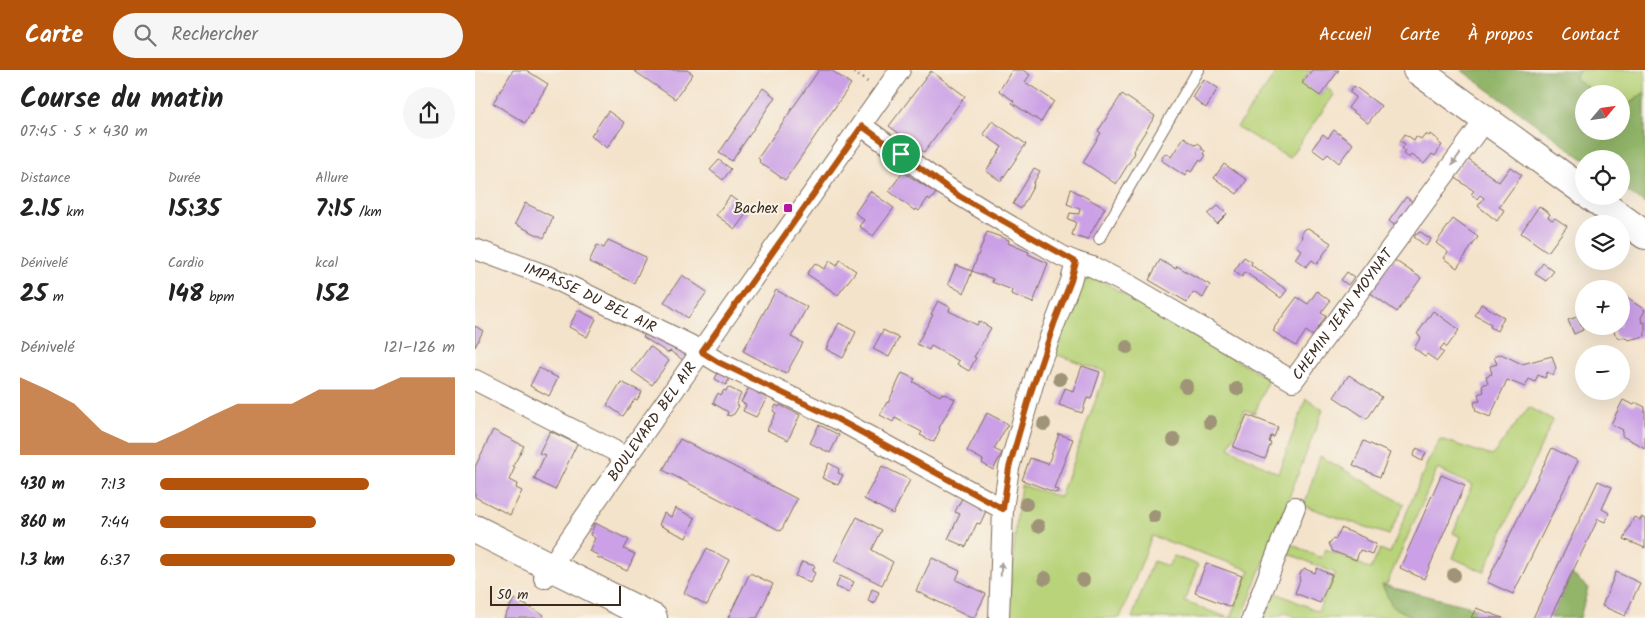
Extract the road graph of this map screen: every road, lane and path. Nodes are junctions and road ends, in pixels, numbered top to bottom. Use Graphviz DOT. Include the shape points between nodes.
graph roads {
  1 [pos="900,70"];
  2 [pos="1198,70"];
  3 [pos="1417,70"];
  4 [pos="1485,120"];
  5 [pos="862,126"];
  6 [pos="1575,185"];
  7 [pos="1603,205"];
  8 [pos="1645,235"];
  9 [pos="1099,239"];
  10 [pos="475,249"];
  11 [pos="1076,262"];
  12 [pos="702,352"];
  13 [pos="475,380"];
  14 [pos="626,459"];
  15 [pos="1295,507"];
  16 [pos="1003,509"];
  17 [pos="475,529"];
  18 [pos="475,544"];
  19 [pos="548,572"];
  20 [pos="626,618"];
  21 [pos="653,618"];
  22 [pos="999,618"];
  23 [pos="1252,618"];
  1 -- 5 [label="street, BOULEVARD BEL AIR"];
  2 -- 9 [label="lane"];
  3 -- 4 [label="main road"];
  4 -- 6 [label="main road"];
  4 -- 11 [label="street, CHEMIN JEAN MOYNAT, one-way" via="1293,381 1129,285"];
  5 -- 11 [label="street, CHEMIN JEAN MOYNAT" via="959,196"];
  5 -- 12 [label="street, BOULEVARD BEL AIR"];
  7 -- 8 [label="main road"];
  10 -- 12 [label="street, IMPASSE DU BEL AIR" via="553,278"];
  11 -- 16 [label="street" via="1033,383 1009,468"];
  12 -- 14 [label="street, BOULEVARD BEL AIR"];
  12 -- 16 [label="street, IMPASSE DU BEL AIR" via="837,419"];
  13 -- 14 [label="street"];
  14 -- 19 [label="street, BOULEVARD BEL AIR"];
  15 -- 23 [label="street"];
  22 -- 16 [label="street, one-way"];
  17 -- 19 [label="main road"];
  18 -- 19 [label="main road"];
  19 -- 20 [label="main road"];
  19 -- 21 [label="main road"];
}
